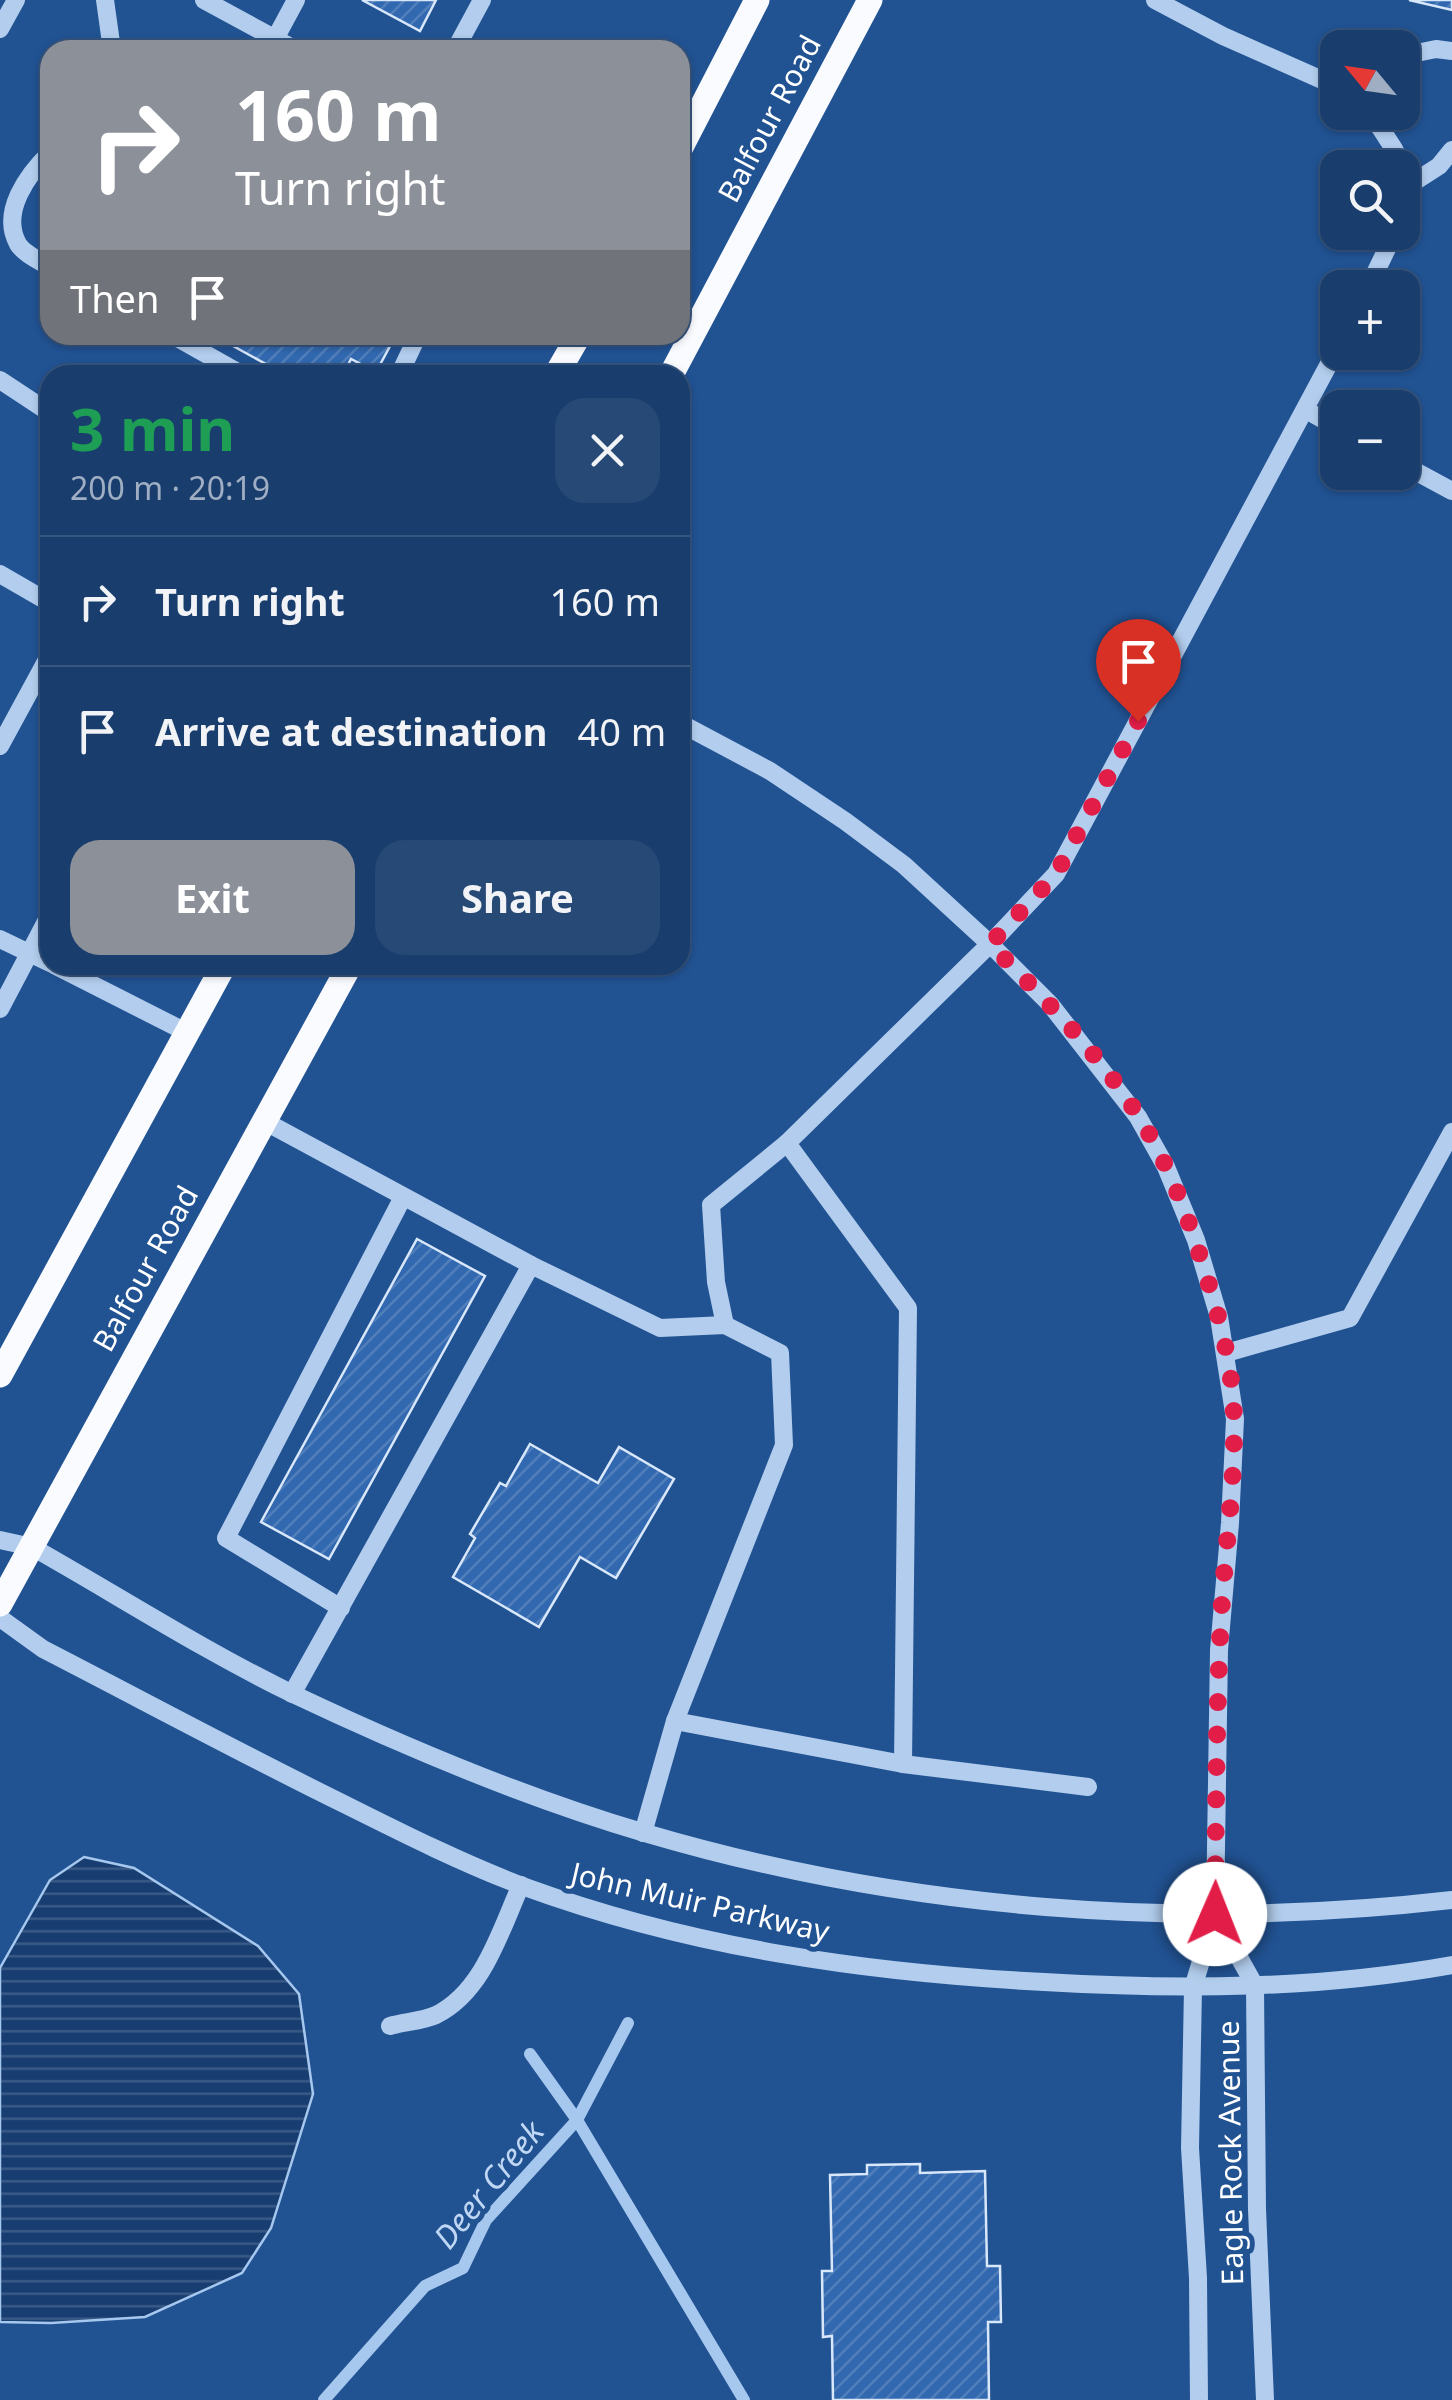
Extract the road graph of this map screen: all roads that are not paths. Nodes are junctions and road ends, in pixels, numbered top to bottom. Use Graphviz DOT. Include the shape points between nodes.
graph roads {
  1 [pos="16,0"];
  2 [pos="105,0"];
  3 [pos="204,0"];
  4 [pos="296,0"];
  5 [pos="482,0"];
  6 [pos="758,0"];
  7 [pos="870,0"];
  8 [pos="1155,0"];
  9 [pos="0,29"];
  10 [pos="275,38"];
  11 [pos="111,40"];
  12 [pos="278,40"];
  13 [pos="460,40"];
  14 [pos="1452,51"];
  15 [pos="1420,52"];
  16 [pos="1320,80"];
  17 [pos="690,129"];
  18 [pos="1452,150"];
  19 [pos="40,163"];
  20 [pos="1420,178"];
  21 [pos="40,261"];
  22 [pos="690,339"];
  23 [pos="190,345"];
  24 [pos="225,365"];
  25 [pos="1326,370"];
  26 [pos="0,380"];
  27 [pos="40,406"];
  28 [pos="1306,410"];
  29 [pos="1320,418"];
  30 [pos="1420,474"];
  31 [pos="1452,491"];
  32 [pos="0,574"];
  33 [pos="40,597"];
  34 [pos="40,672"];
  35 [pos="690,728"];
  36 [pos="0,746"];
  37 [pos="40,932"];
  38 [pos="0,938"];
  39 [pos="990,944"];
  40 [pos="29,952"];
  41 [pos="40,958"];
  42 [pos="74,975"];
  43 [pos="218,975"];
  44 [pos="344,975"];
  45 [pos="0,1009"];
  46 [pos="186,1032"];
  47 [pos="264,1121"];
  48 [pos="1452,1132"];
  49 [pos="787,1143"];
  50 [pos="403,1197"];
  51 [pos="532,1265"];
  52 [pos="725,1325"];
  53 [pos="1226,1353"];
  54 [pos="0,1375"];
  55 [pos="0,1540"];
  56 [pos="32,1546"];
  57 [pos="0,1604"];
  58 [pos="341,1608"];
  59 [pos="0,1618"];
  60 [pos="292,1694"];
  61 [pos="676,1721"];
  62 [pos="902,1764"];
  63 [pos="1088,1788"];
  64 [pos="643,1832"];
  65 [pos="521,1885"];
  66 [pos="1452,1900"];
  67 [pos="1215,1914"];
  68 [pos="1452,1965"];
  69 [pos="1255,1986"];
  70 [pos="1193,1988"];
  71 [pos="390,2026"];
  72 [pos="1199,2400"];
  73 [pos="1265,2400"];
  1 -- 9 [label="street"];
  2 -- 11 [label="street"];
  3 -- 10 [label="street"];
  4 -- 10 [label="street"];
  5 -- 13 [label="street"];
  6 -- 17 [label="main road"];
  7 -- 22 [label="main road, Balfour Road"];
  8 -- 16 [label="street"];
  10 -- 12 [label="street"];
  14 -- 15 [label="street"];
  18 -- 20 [label="street"];
  19 -- 21 [label="street" via="13,210 19,247"];
  23 -- 24 [label="street"];
  25 -- 28 [label="street"];
  26 -- 27 [label="street"];
  28 -- 29 [label="street"];
  28 -- 39 [label="street" via="1056,874"];
  30 -- 31 [label="street"];
  32 -- 33 [label="street"];
  34 -- 36 [label="street"];
  35 -- 39 [label="street, Eagle Rock Avenue" via="845,821"];
  37 -- 40 [label="street"];
  38 -- 40 [label="street"];
  39 -- 49 [label="street"];
  39 -- 53 [label="street, Eagle Rock Avenue" via="1050,1004 1138,1117 1196,1240"];
  40 -- 41 [label="street"];
  40 -- 45 [label="street"];
  42 -- 46 [label="street"];
  43 -- 46 [label="main road"];
  44 -- 47 [label="main road, Balfour Road"];
  46 -- 54 [label="main road"];
  47 -- 50 [label="street"];
  47 -- 56 [label="main road, Balfour Road"];
  48 -- 53 [label="street" via="1350,1318"];
  49 -- 52 [label="street" via="711,1205"];
  49 -- 62 [label="street" via="908,1308"];
  50 -- 51 [label="street"];
  50 -- 58 [label="street" via="226,1538"];
  51 -- 52 [label="street" via="660,1328"];
  51 -- 58 [label="street"];
  52 -- 61 [label="street" via="780,1353 784,1445"];
  53 -- 67 [label="street, Eagle Rock Avenue" via="1234,1436 1219,1650"];
  55 -- 56 [label="street, John Muir Parkway"];
  56 -- 57 [label="main road, Balfour Road"];
  56 -- 60 [label="street, John Muir Parkway"];
  58 -- 60 [label="street"];
  59 -- 65 [label="street, John Muir Parkway" via="43,1649 303,1784"];
  60 -- 64 [label="street, John Muir Parkway" via="518,1789"];
  61 -- 62 [label="street"];
  61 -- 64 [label="street"];
  62 -- 63 [label="street"];
  64 -- 67 [label="street, John Muir Parkway" via="858,1884 956,1898"];
  65 -- 70 [label="street, John Muir Parkway" via="603,1914 801,1958 959,1978"];
  65 -- 71 [label="street" via="466,1992 435,2015"];
  66 -- 67 [label="street, John Muir Parkway"];
  67 -- 69 [label="street, Eagle Rock Avenue"];
  67 -- 70 [label="street, Eagle Rock Avenue"];
  68 -- 69 [label="street, John Muir Parkway"];
  69 -- 70 [label="street, John Muir Parkway"];
  69 -- 73 [label="street, Eagle Rock Avenue"];
  70 -- 72 [label="street, Eagle Rock Avenue" via="1190,2148"];
}
